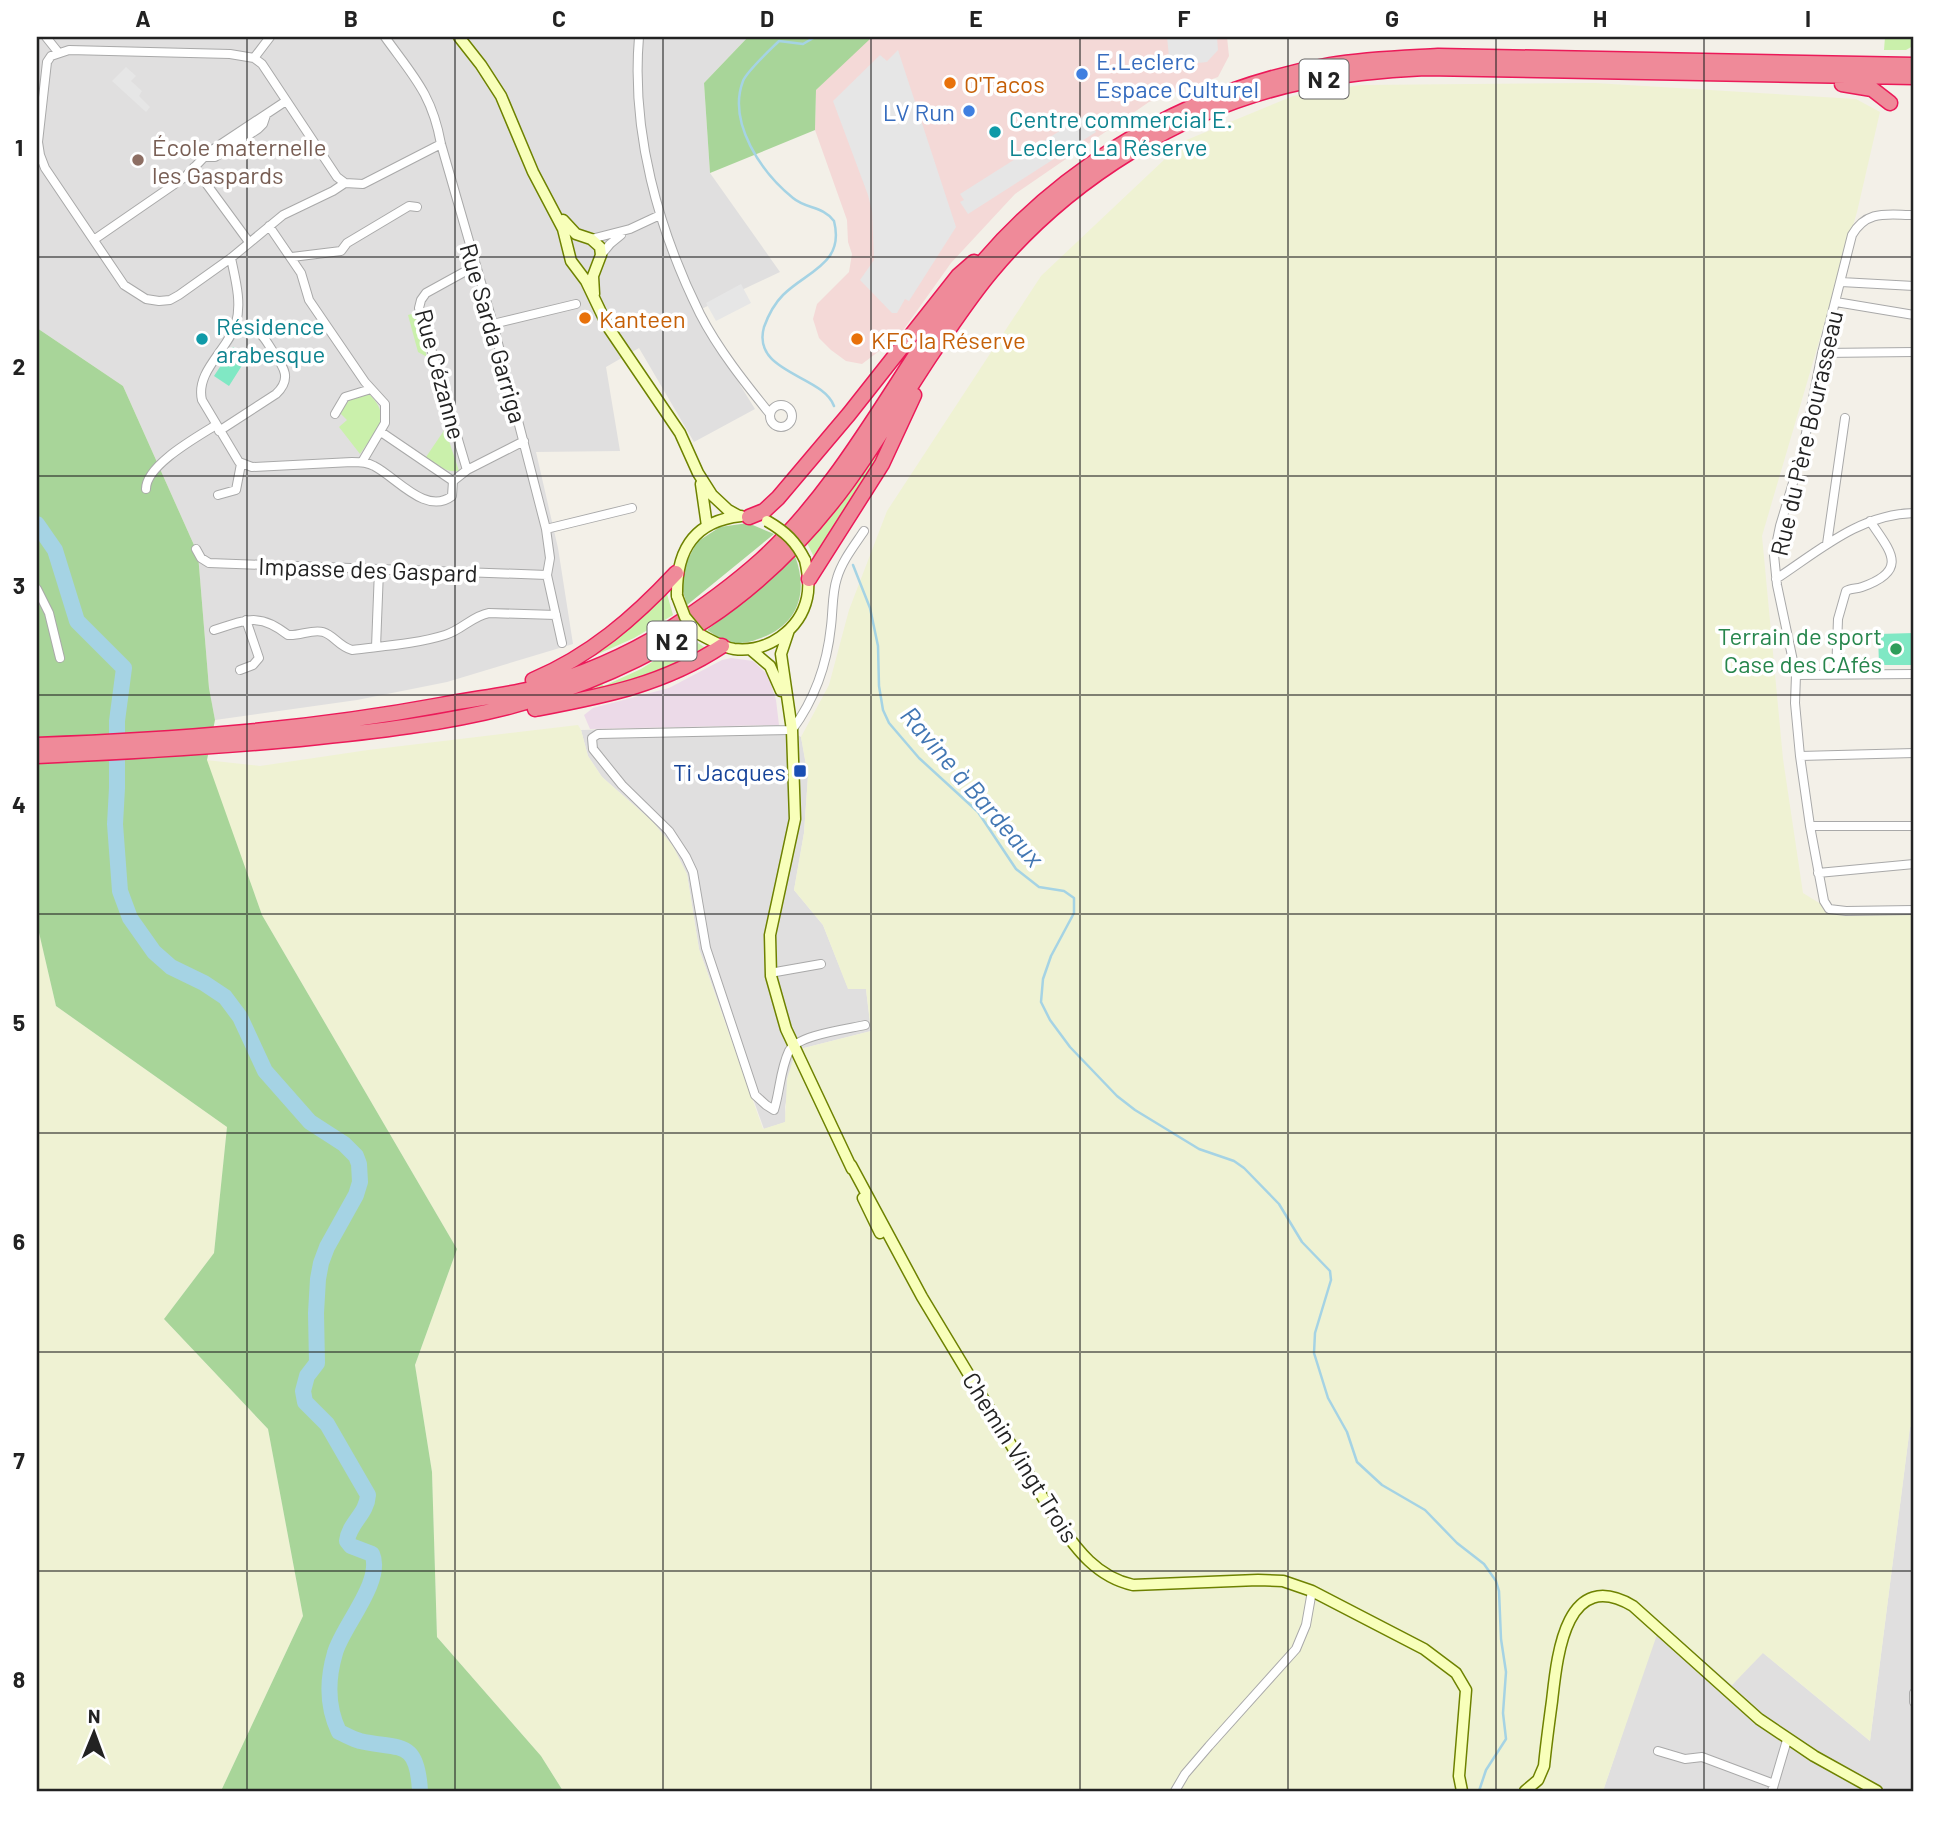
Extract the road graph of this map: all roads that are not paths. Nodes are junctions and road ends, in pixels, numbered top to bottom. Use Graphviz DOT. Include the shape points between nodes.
graph roads {
  1 [pos="46,37"];
  2 [pos="270,37"];
  3 [pos="385,37"];
  4 [pos="459,37"];
  5 [pos="639,37"];
  6 [pos="1914,51"];
  7 [pos="58,52"];
  8 [pos="254,58"];
  9 [pos="1706,61"];
  10 [pos="1914,65"];
  11 [pos="1815,75"];
  12 [pos="1914,77"];
  13 [pos="286,101"];
  14 [pos="1889,103"];
  15 [pos="441,144"];
  16 [pos="194,167"];
  17 [pos="345,183"];
  18 [pos="417,207"];
  19 [pos="556,213"];
  20 [pos="660,215"];
  21 [pos="1914,215"];
  22 [pos="269,226"];
  23 [pos="629,229"];
  24 [pos="587,238"];
  25 [pos="95,239"];
  26 [pos="249,242"];
  27 [pos="1000,242"];
  28 [pos="569,254"];
  29 [pos="292,257"];
  30 [pos="231,258"];
  31 [pos="598,260"];
  32 [pos="475,266"];
  33 [pos="576,267"];
  34 [pos="1841,282"];
  35 [pos="1914,285"];
  36 [pos="594,296"];
  37 [pos="1836,302"];
  38 [pos="576,304"];
  39 [pos="1914,315"];
  40 [pos="493,324"];
  41 [pos="236,325"];
  42 [pos="933,352"];
  43 [pos="1914,352"];
  44 [pos="1822,354"];
  45 [pos="371,389"];
  46 [pos="335,414"];
  47 [pos="770,414"];
  48 [pos="1845,418"];
  49 [pos="218,428"];
  50 [pos="381,432"];
  51 [pos="524,441"];
  52 [pos="362,462"];
  53 [pos="241,464"];
  54 [pos="467,470"];
  55 [pos="698,473"];
  56 [pos="453,481"];
  57 [pos="146,489"];
  58 [pos="218,495"];
  59 [pos="632,508"];
  60 [pos="1914,513"];
  61 [pos="744,517"];
  62 [pos="1870,521"];
  63 [pos="707,526"];
  64 [pos="546,529"];
  65 [pos="864,531"];
  66 [pos="1827,544"];
  67 [pos="196,549"];
  68 [pos="379,570"];
  69 [pos="676,573"];
  70 [pos="547,575"];
  71 [pos="809,579"];
  72 [pos="1776,579"];
  73 [pos="37,589"];
  74 [pos="556,615"];
  75 [pos="246,620"];
  76 [pos="214,630"];
  77 [pos="789,630"];
  78 [pos="562,643"];
  79 [pos="722,646"];
  80 [pos="376,647"];
  81 [pos="750,649"];
  82 [pos="60,659"];
  83 [pos="240,670"];
  84 [pos="1836,674"];
  85 [pos="1914,674"];
  86 [pos="1796,675"];
  87 [pos="472,699"];
  88 [pos="788,707"];
  89 [pos="396,730"];
  90 [pos="792,730"];
  91 [pos="293,734"];
  92 [pos="37,745"];
  93 [pos="1914,753"];
  94 [pos="37,756"];
  95 [pos="1800,756"];
  96 [pos="1810,826"];
  97 [pos="1914,826"];
  98 [pos="1914,864"];
  99 [pos="1818,873"];
  100 [pos="1913,910"];
  101 [pos="821,964"];
  102 [pos="770,973"];
  103 [pos="865,1025"];
  104 [pos="794,1045"];
  105 [pos="1312,1591"];
  106 [pos="1914,1693"];
  107 [pos="1914,1702"];
  108 [pos="1787,1740"];
  109 [pos="1658,1751"];
  110 [pos="1773,1788"];
  111 [pos="1175,1791"];
  112 [pos="1462,1791"];
  113 [pos="1525,1791"];
  114 [pos="1877,1791"];
  1 -- 7 [label="street"];
  2 -- 8 [label="street"];
  3 -- 15 [label="street, Rue Sarda Garriga" via="424,91"];
  4 -- 19 [label="main road" via="501,96 533,173"];
  5 -- 20 [label="street" via="642,137"];
  6 -- 9 [label="highway" via="1898,57"];
  7 -- 8 [label="street" via="184,52"];
  7 -- 25 [label="street" via="47,62 40,155"];
  8 -- 13 [label="street"];
  9 -- 10 [label="highway, N 2"];
  9 -- 27 [label="highway, N 2" via="1438,56 1333,64 1283,75 1197,103 1121,144 1065,182"];
  11 -- 12 [label="highway, N 2"];
  11 -- 14 [label="highway" via="1828,83 1872,89"];
  11 -- 42 [label="highway, N 2" via="1425,68 1370,71 1251,97 1154,139 1048,213 990,273"];
  13 -- 16 [label="street"];
  13 -- 17 [label="street"];
  15 -- 17 [label="street" via="363,184"];
  15 -- 32 [label="street, Rue Sarda Garriga"];
  16 -- 25 [label="street"];
  16 -- 26 [label="street"];
  17 -- 22 [label="street"];
  18 -- 29 [label="street" via="409,205 341,251"];
  19 -- 24 [label="main road" via="576,234"];
  19 -- 28 [label="main road"];
  20 -- 23 [label="street"];
  20 -- 47 [label="street" via="701,316"];
  21 -- 34 [label="street, Rue du Père Bourasseau" via="1877,215 1859,223"];
  22 -- 26 [label="street"];
  22 -- 29 [label="street"];
  23 -- 24 [label="street"];
  23 -- 31 [label="street"];
  24 -- 28 [label="main road" via="573,243"];
  24 -- 31 [label="main road" via="600,247"];
  25 -- 30 [label="street" via="124,285 146,299 159,301 170,300"];
  26 -- 30 [label="street"];
  27 -- 61 [label="highway" via="958,276 778,498 764,511"];
  27 -- 87 [label="highway, N 2" via="950,303 843,464 762,559 676,624 622,655 528,690"];
  28 -- 33 [label="main road"];
  29 -- 45 [label="street" via="309,300"];
  30 -- 41 [label="street"];
  31 -- 33 [label="main road" via="584,270"];
  31 -- 36 [label="main road"];
  32 -- 40 [label="street, Rue Sarda Garriga"];
  32 -- 54 [label="street, Rue Cézanne" via="426,293 419,307"];
  33 -- 36 [label="main road"];
  34 -- 35 [label="street"];
  34 -- 37 [label="street, Rue du Père Bourasseau"];
  36 -- 55 [label="main road" via="608,327 680,433"];
  37 -- 39 [label="street"];
  37 -- 44 [label="street, Rue du Père Bourasseau"];
  38 -- 40 [label="street"];
  40 -- 51 [label="street, Rue Sarda Garriga"];
  41 -- 49 [label="street" via="200,387"];
  41 -- 49 [label="street" via="262,336 286,377 276,394"];
  42 -- 71 [label="highway" via="882,464"];
  42 -- 89 [label="highway, N 2" via="816,524 709,618 649,655 597,679 484,714"];
  43 -- 44 [label="street"];
  44 -- 72 [label="street, Rue du Père Bourasseau" via="1802,453 1774,555"];
  45 -- 46 [label="street" via="345,397"];
  45 -- 50 [label="street" via="385,404"];
  48 -- 66 [label="street"];
  49 -- 53 [label="street"];
  49 -- 57 [label="street" via="184,446 149,475"];
  50 -- 52 [label="street"];
  50 -- 56 [label="street"];
  51 -- 54 [label="street"];
  51 -- 64 [label="street, Rue Sarda Garriga"];
  52 -- 53 [label="street"];
  52 -- 56 [label="street" via="426,501 448,499"];
  53 -- 58 [label="street" via="236,490"];
  54 -- 56 [label="street"];
  55 -- 61 [label="main road" via="712,495"];
  55 -- 63 [label="main road"];
  59 -- 64 [label="street"];
  60 -- 62 [label="street"];
  61 -- 63 [label="main road"];
  61 -- 71 [label="main road, bridge" via="768,521 790,537 805,561"];
  62 -- 66 [label="street"];
  62 -- 84 [label="street" via="1892,554 1892,567 1862,587 1846,591 1838,619"];
  63 -- 69 [label="main road" via="692,538"];
  64 -- 70 [label="street, Rue Sarda Garriga"];
  65 -- 90 [label="street" via="837,578 820,678 809,707"];
  66 -- 72 [label="street"];
  67 -- 68 [label="street, Impasse des Gaspard" via="209,564"];
  68 -- 70 [label="street, Impasse des Gaspard"];
  68 -- 80 [label="street"];
  69 -- 79 [label="main road, bridge" via="677,596 685,617 699,634"];
  69 -- 87 [label="highway" via="644,607 575,660 519,685"];
  70 -- 74 [label="street, Rue Sarda Garriga"];
  71 -- 77 [label="main road" via="801,615"];
  72 -- 86 [label="street, Rue du Père Bourasseau"];
  73 -- 82 [label="street" via="49,613"];
  74 -- 78 [label="street, Rue Sarda Garriga"];
  74 -- 80 [label="street" via="489,613 441,636"];
  75 -- 76 [label="street"];
  75 -- 80 [label="street" via="268,621 288,635 321,631 352,650"];
  75 -- 83 [label="street" via="259,658"];
  77 -- 81 [label="main road" via="765,646"];
  77 -- 88 [label="main road, Chemin Vingt Trois" via="781,654"];
  79 -- 81 [label="main road"];
  79 -- 89 [label="highway" via="675,674 649,683 488,718"];
  81 -- 88 [label="main road, Chemin Vingt Trois" via="770,666"];
  84 -- 85 [label="street"];
  84 -- 86 [label="street"];
  86 -- 95 [label="street, Rue du Père Bourasseau"];
  87 -- 91 [label="highway, N 2"];
  88 -- 90 [label="main road, Chemin Vingt Trois"];
  89 -- 91 [label="highway, N 2"];
  90 -- 102 [label="main road, Chemin Vingt Trois" via="795,819 770,935"];
  90 -- 104 [label="street" via="598,734 591,743 622,785 669,831 686,857 706,948 755,1095 774,1110 779,1080"];
  91 -- 92 [label="highway, N 2"];
  91 -- 94 [label="highway, N 2" via="207,747"];
  93 -- 95 [label="street"];
  95 -- 96 [label="street, Rue du Père Bourasseau"];
  96 -- 97 [label="street"];
  96 -- 99 [label="street, Rue du Père Bourasseau"];
  98 -- 99 [label="street"];
  99 -- 100 [label="street, Rue du Père Bourasseau" via="1829,909"];
  101 -- 102 [label="street"];
  102 -- 104 [label="main road, Chemin Vingt Trois"];
  103 -- 104 [label="street"];
  104 -- 105 [label="main road, Chemin Vingt Trois" via="922,1297 1083,1555 1102,1573 1140,1585 1271,1580"];
  105 -- 111 [label="street" via="1296,1649"];
  105 -- 112 [label="main road, Chemin Vingt Trois" via="1424,1649 1461,1680 1466,1698 1459,1776"];
  106 -- 107 [label="street"];
  108 -- 110 [label="street"];
  108 -- 113 [label="main road" via="1633,1606 1598,1598 1578,1608 1563,1632 1544,1766 1538,1780"];
  108 -- 114 [label="main road"];
  109 -- 110 [label="street" via="1685,1759 1702,1757"];
}
